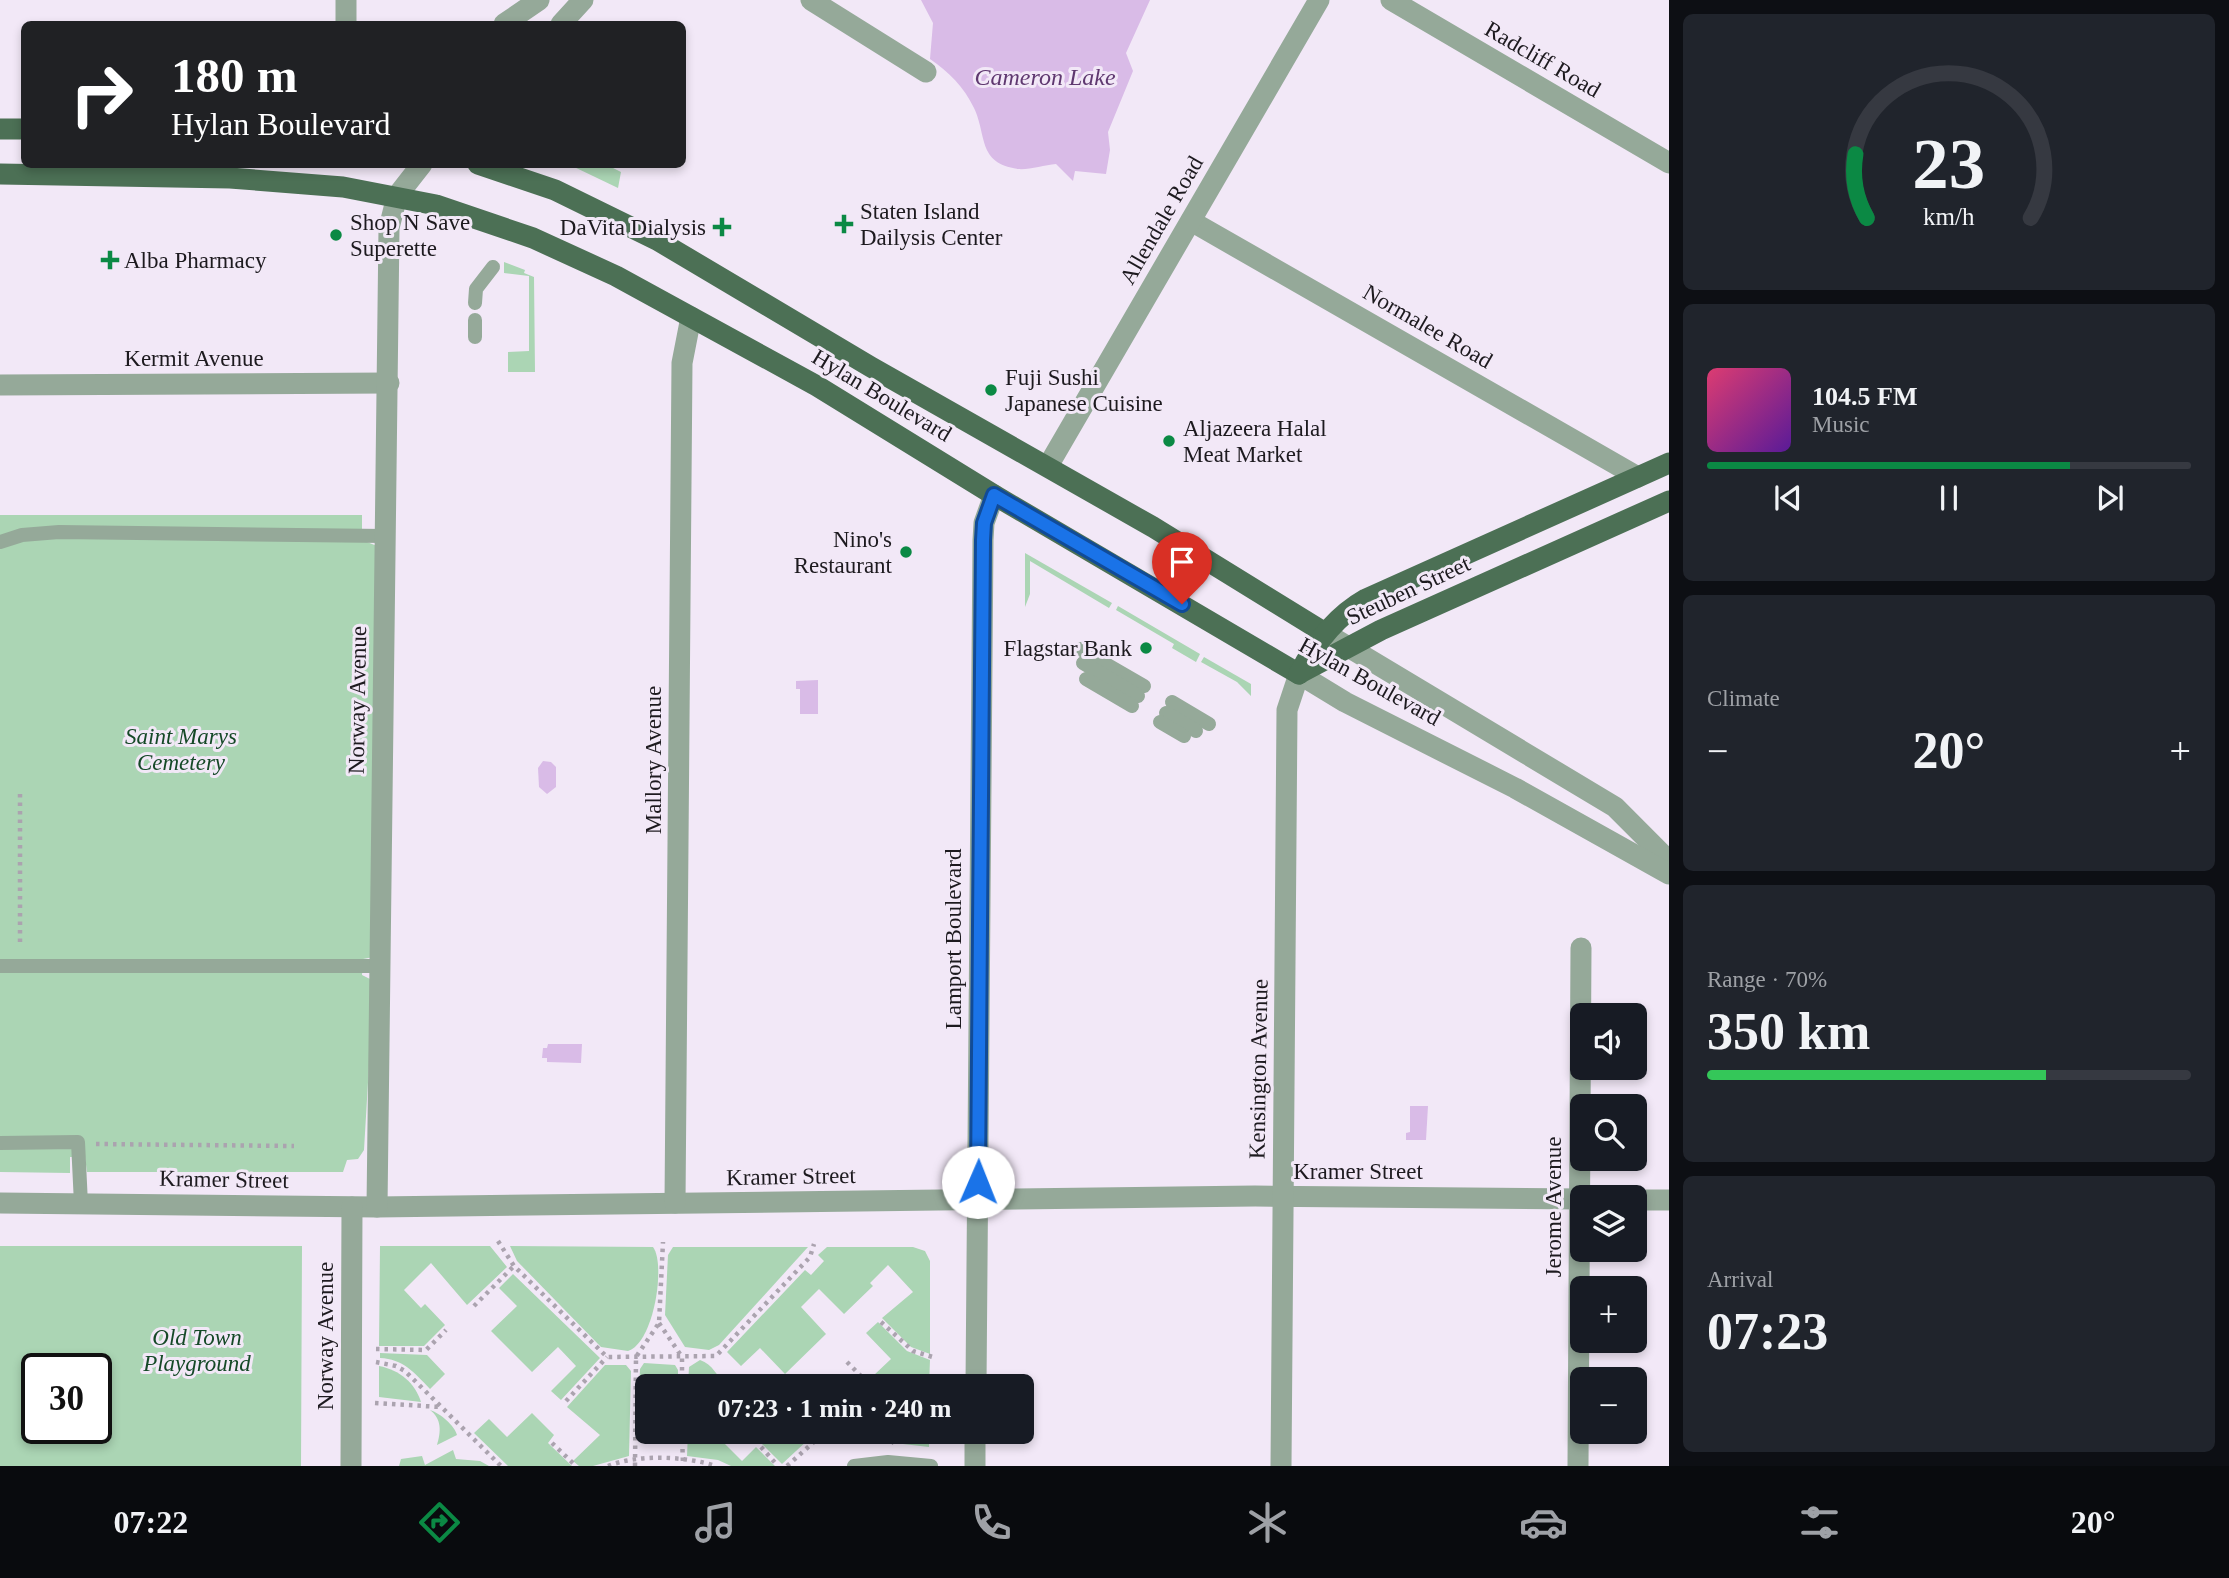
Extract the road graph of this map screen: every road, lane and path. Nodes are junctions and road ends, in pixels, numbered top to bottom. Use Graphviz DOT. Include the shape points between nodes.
graph roads {
  1 [pos="346,0"];
  2 [pos="539,0"];
  3 [pos="583,0"];
  4 [pos="811,0"];
  5 [pos="1319,0"];
  6 [pos="1391,0"];
  7 [pos="346,21"];
  8 [pos="508,21"];
  9 [pos="564,21"];
  10 [pos="926,72"];
  11 [pos="0,129"];
  12 [pos="21,129"];
  13 [pos="1669,163"];
  14 [pos="402,168"];
  15 [pos="419,168"];
  16 [pos="490,168"];
  17 [pos="541,168"];
  18 [pos="0,174"];
  19 [pos="555,190"];
  20 [pos="397,196"];
  21 [pos="1191,221"];
  22 [pos="493,267"];
  23 [pos="475,303"];
  24 [pos="691,317"];
  25 [pos="475,320"];
  26 [pos="475,337"];
  27 [pos="388,383"];
  28 [pos="0,385"];
  29 [pos="1669,463"];
  30 [pos="1048,466"];
  31 [pos="1638,477"];
  32 [pos="994,495"];
  33 [pos="1669,500"];
  34 [pos="385,536"];
  35 [pos="0,542"];
  36 [pos="1325,633"];
  37 [pos="1347,647"];
  38 [pos="1081,656"];
  39 [pos="1299,674"];
  40 [pos="1086,679"];
  41 [pos="1197,730"];
  42 [pos="20,794"];
  43 [pos="1669,860"];
  44 [pos="1669,874"];
  45 [pos="1581,948"];
  46 [pos="0,966"];
  47 [pos="20,966"];
  48 [pos="380,966"];
  49 [pos="0,1143"];
  50 [pos="80,1144"];
  51 [pos="294,1146"];
  52 [pos="1581,1185"];
  53 [pos="1283,1196"];
  54 [pos="1570,1199"];
  55 [pos="977,1200"];
  56 [pos="1647,1200"];
  57 [pos="1669,1200"];
  58 [pos="0,1203"];
  59 [pos="675,1203"];
  60 [pos="82,1204"];
  61 [pos="352,1207"];
  62 [pos="377,1207"];
  63 [pos="498,1241"];
  64 [pos="663,1242"];
  65 [pos="814,1244"];
  66 [pos="1580,1262"];
  67 [pos="514,1266"];
  68 [pos="474,1306"];
  69 [pos="881,1322"];
  70 [pos="659,1323"];
  71 [pos="446,1330"];
  72 [pos="376,1349"];
  73 [pos="607,1357"];
  74 [pos="636,1357"];
  75 [pos="682,1357"];
  76 [pos="936,1358"];
  77 [pos="376,1362"];
  78 [pos="847,1362"];
  79 [pos="682,1374"];
  80 [pos="859,1374"];
  81 [pos="976,1374"];
  82 [pos="566,1401"];
  83 [pos="375,1403"];
  84 [pos="441,1407"];
  85 [pos="552,1443"];
  86 [pos="682,1444"];
  87 [pos="812,1444"];
  88 [pos="975,1444"];
  89 [pos="761,1447"];
  90 [pos="635,1459"];
  91 [pos="683,1463"];
  92 [pos="351,1466"];
  93 [pos="501,1466"];
  94 [pos="576,1466"];
  95 [pos="608,1466"];
  96 [pos="635,1466"];
  97 [pos="716,1466"];
  98 [pos="778,1466"];
  99 [pos="787,1466"];
  100 [pos="854,1466"];
  101 [pos="931,1466"];
  102 [pos="975,1466"];
  103 [pos="1281,1466"];
  104 [pos="1578,1466"];
  1 -- 7 [label="street"];
  2 -- 8 [label="street"];
  3 -- 9 [label="street"];
  4 -- 10 [label="street"];
  5 -- 21 [label="street, Allendale Road"];
  6 -- 13 [label="street, Radcliff Road"];
  11 -- 12 [label="main road"];
  14 -- 20 [label="street, Norway Avenue"];
  15 -- 20 [label="street"];
  16 -- 19 [label="main road, Hylan Boulevard"];
  17 -- 19 [label="main road"];
  18 -- 20 [label="main road, Hylan Boulevard" via="264,180"];
  19 -- 30 [label="main road, Hylan Boulevard" via="696,262"];
  20 -- 24 [label="main road, Hylan Boulevard" via="533,238"];
  20 -- 27 [label="street, Norway Avenue" via="389,228"];
  21 -- 30 [label="street, Allendale Road"];
  21 -- 31 [label="street, Normalee Road"];
  22 -- 23 [label="lane" via="476,289"];
  24 -- 32 [label="main road, Hylan Boulevard" via="817,386"];
  24 -- 59 [label="street, Mallory Avenue" via="682,363"];
  25 -- 26 [label="lane"];
  27 -- 28 [label="street, Kermit Avenue"];
  27 -- 34 [label="street, Norway Avenue"];
  29 -- 31 [label="main road, Steuben Street"];
  30 -- 36 [label="main road, Hylan Boulevard"];
  31 -- 36 [label="main road, Steuben Street" via="1366,599"];
  32 -- 39 [label="main road, Hylan Boulevard"];
  32 -- 55 [label="street, Lamport Boulevard" via="983,540"];
  33 -- 37 [label="main road, Steuben Street"];
  34 -- 35 [label="lane" via="59,532"];
  34 -- 48 [label="street, Norway Avenue"];
  36 -- 37 [label="street, Hylan Boulevard"];
  36 -- 39 [label="main road, Steuben Street"];
  37 -- 39 [label="main road, Steuben Street"];
  37 -- 43 [label="street, Hylan Boulevard" via="1615,807"];
  38 -- 40 [label="lane" via="1138,696"];
  39 -- 44 [label="street, Hylan Boulevard"];
  39 -- 53 [label="street, Kensington Avenue" via="1287,710"];
  41 -- 41 [label="lane" via="1166,712"];
  42 -- 47 [label="path"];
  45 -- 52 [label="street, Jerome Avenue"];
  46 -- 47 [label="lane"];
  47 -- 48 [label="lane"];
  48 -- 62 [label="street, Norway Avenue"];
  49 -- 50 [label="lane"];
  50 -- 51 [label="path"];
  50 -- 60 [label="lane"];
  53 -- 54 [label="street, Kramer Street"];
  53 -- 55 [label="street, Kramer Street"];
  53 -- 103 [label="street, Kensington Avenue"];
  55 -- 59 [label="street, Kramer Street"];
  55 -- 81 [label="street, Lamport Boulevard"];
  56 -- 57 [label="street"];
  58 -- 60 [label="street, Kramer Street"];
  59 -- 62 [label="street, Kramer Street"];
  60 -- 61 [label="street, Kramer Street"];
  61 -- 62 [label="street, Kramer Street"];
  61 -- 92 [label="street, Norway Avenue"];
  63 -- 67 [label="path"];
  64 -- 70 [label="path"];
  65 -- 75 [label="path" via="810,1257 716,1356"];
  66 -- 104 [label="street, Jerome Avenue"];
  67 -- 68 [label="path"];
  67 -- 73 [label="path"];
  69 -- 76 [label="path" via="913,1352"];
  70 -- 74 [label="path"];
  70 -- 75 [label="path"];
  71 -- 72 [label="path" via="426,1350"];
  73 -- 74 [label="path"];
  73 -- 82 [label="path"];
  74 -- 75 [label="path"];
  74 -- 90 [label="path"];
  75 -- 79 [label="path"];
  77 -- 84 [label="path" via="405,1371"];
  78 -- 80 [label="path"];
  83 -- 84 [label="path"];
  84 -- 93 [label="path"];
  85 -- 94 [label="path"];
  86 -- 91 [label="path"];
  87 -- 99 [label="path"];
  88 -- 102 [label="street"];
  89 -- 98 [label="path"];
  90 -- 91 [label="path"];
  90 -- 95 [label="path"];
  90 -- 96 [label="path"];
  91 -- 97 [label="path"];
  100 -- 101 [label="lane" via="888,1462"];
}
